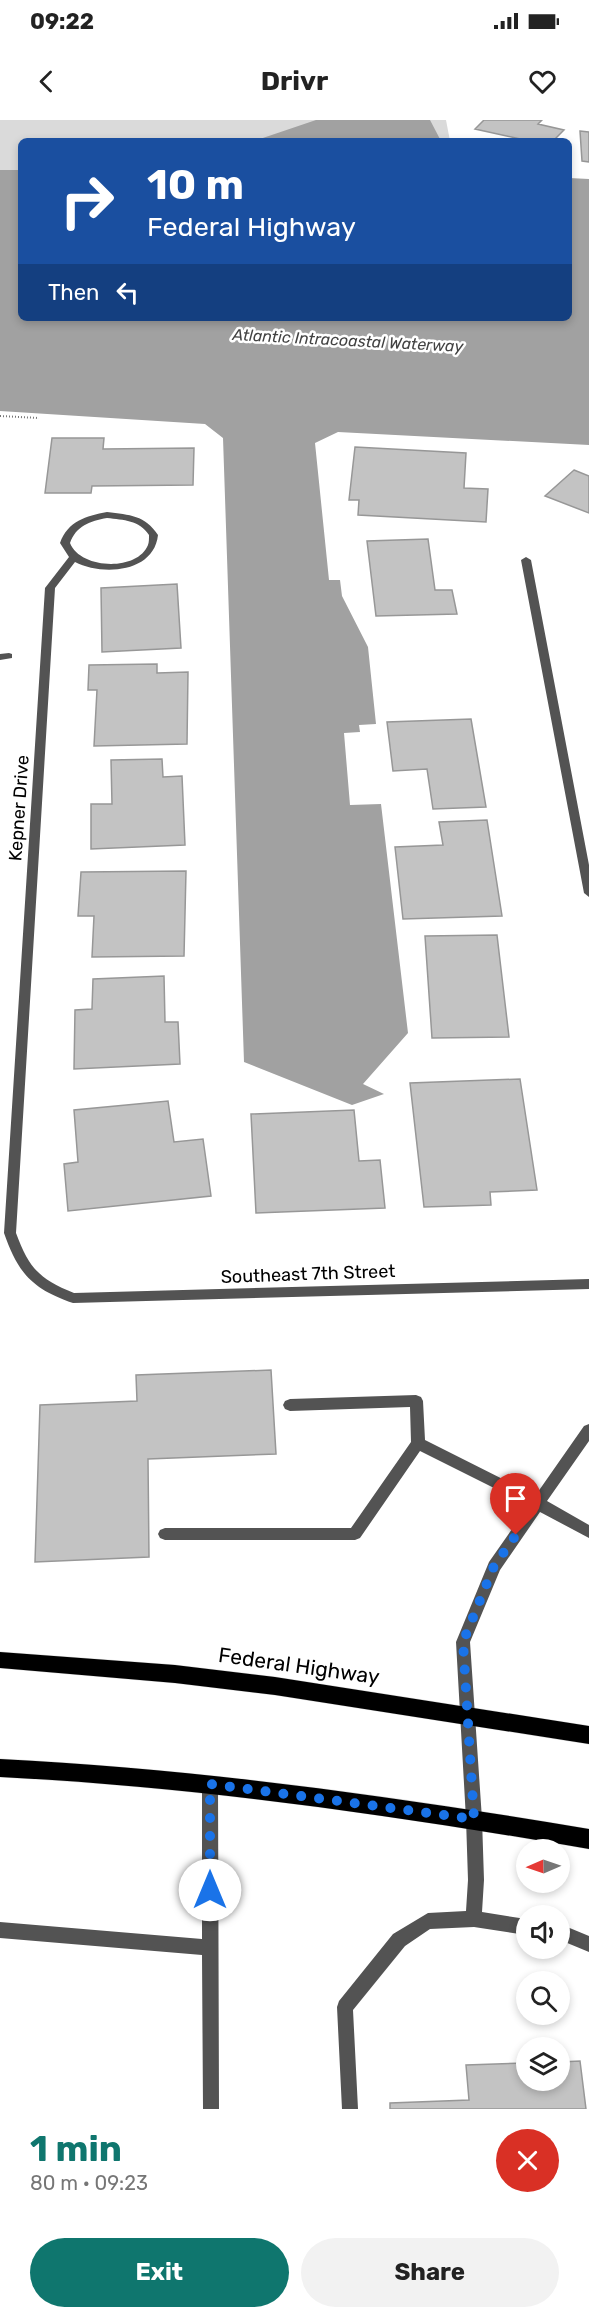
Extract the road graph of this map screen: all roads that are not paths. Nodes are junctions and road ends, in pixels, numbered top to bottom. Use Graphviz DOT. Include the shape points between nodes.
graph roads {
  1 [pos="73,558"];
  2 [pos="526,560"];
  3 [pos="589,893"];
  4 [pos="33,1279"];
  5 [pos="589,1284"];
  6 [pos="290,1405"];
  7 [pos="589,1430"];
  8 [pos="418,1443"];
  9 [pos="539,1504"];
  10 [pos="589,1532"];
  11 [pos="165,1534"];
  12 [pos="0,1660"];
  13 [pos="467,1714"];
  14 [pos="589,1735"];
  15 [pos="0,1768"];
  16 [pos="210,1784"];
  17 [pos="474,1819"];
  18 [pos="589,1839"];
  19 [pos="474,1919"];
  20 [pos="516,1925"];
  21 [pos="0,1930"];
  22 [pos="570,1936"];
  23 [pos="589,1944"];
  24 [pos="210,1948"];
  25 [pos="211,2109"];
  26 [pos="350,2109"];
  1 -- 1 [label="street" via="64,543 67,535 93,517 134,518 153,532 152,550 130,564 100,567"];
  1 -- 4 [label="street, Kepner Drive" via="50,588 10,1233 18,1256"];
  2 -- 3 [label="street"];
  4 -- 5 [label="street, Southeast 7th Street" via="73,1298"];
  6 -- 8 [label="street" via="416,1401"];
  7 -- 9 [label="street"];
  8 -- 9 [label="street"];
  8 -- 11 [label="street" via="355,1534"];
  9 -- 10 [label="street"];
  9 -- 13 [label="street" via="494,1566 463,1642"];
  12 -- 13 [label="main road, Federal Highway" via="175,1674"];
  13 -- 14 [label="main road, Federal Highway"];
  13 -- 17 [label="street"];
  15 -- 16 [label="main road"];
  16 -- 17 [label="main road"];
  16 -- 24 [label="street"];
  17 -- 18 [label="main road"];
  17 -- 19 [label="street"];
  19 -- 20 [label="street"];
  19 -- 26 [label="street" via="428,1921 399,1940 345,2007"];
  21 -- 24 [label="street"];
  22 -- 23 [label="street"];
  24 -- 25 [label="street"];
}
